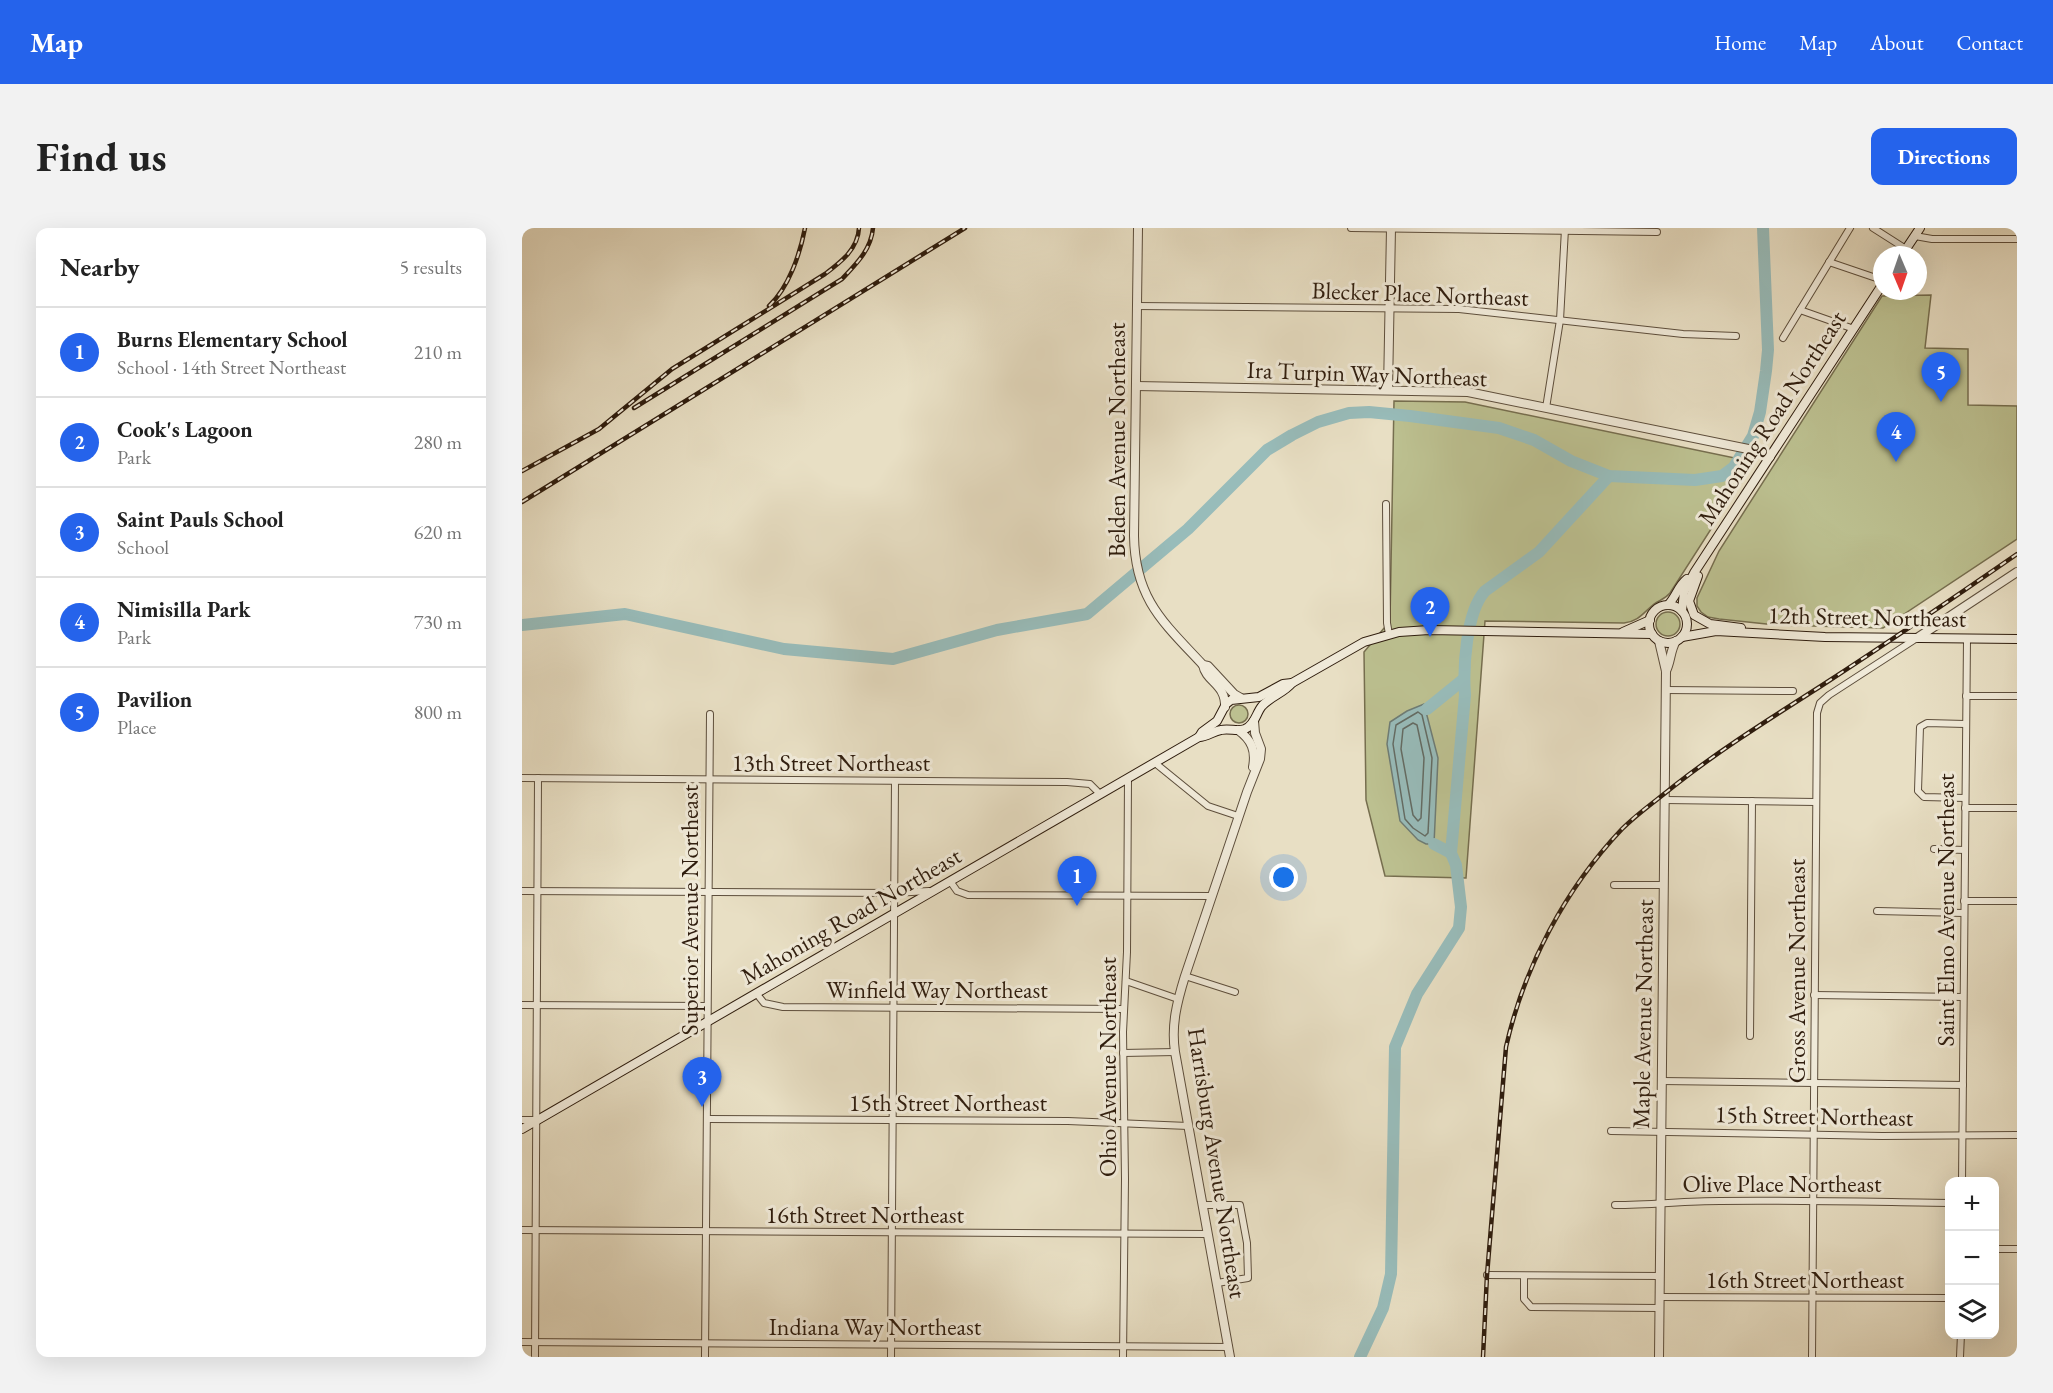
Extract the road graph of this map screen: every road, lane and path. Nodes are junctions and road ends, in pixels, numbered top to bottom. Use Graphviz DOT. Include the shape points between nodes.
graph roads {
  1 [pos="1138,228"];
  2 [pos="1352,228"];
  3 [pos="1391,228"];
  4 [pos="1850,228"];
  5 [pos="1873,228"];
  6 [pos="1565,229"];
  7 [pos="1657,232"];
  8 [pos="1917,232"];
  9 [pos="2017,239"];
  10 [pos="1896,246"];
  11 [pos="1908,246"];
  12 [pos="1829,262"];
  13 [pos="1873,277"];
  14 [pos="1873,299"];
  15 [pos="1137,306"];
  16 [pos="1390,309"];
  17 [pos="1800,310"];
  18 [pos="1560,320"];
  19 [pos="1854,328"];
  20 [pos="1736,336"];
  21 [pos="1783,338"];
  22 [pos="1136,386"];
  23 [pos="1388,390"];
  24 [pos="1546,408"];
  25 [pos="1770,457"];
  26 [pos="1386,504"];
  27 [pos="1713,544"];
  28 [pos="2017,572"];
  29 [pos="1694,573"];
  30 [pos="1668,605"];
  31 [pos="1684,614"];
  32 [pos="1650,620"];
  33 [pos="1716,632"];
  34 [pos="1621,633"];
  35 [pos="1389,634"];
  36 [pos="1770,636"];
  37 [pos="1656,638"];
  38 [pos="1917,638"];
  39 [pos="1679,639"];
  40 [pos="1967,639"];
  41 [pos="2017,639"];
  42 [pos="1203,665"];
  43 [pos="1666,671"];
  44 [pos="1292,683"];
  45 [pos="1666,690"];
  46 [pos="1793,691"];
  47 [pos="1966,696"];
  48 [pos="2017,696"];
  49 [pos="1243,698"];
  50 [pos="1224,709"];
  51 [pos="710,714"];
  52 [pos="1255,719"];
  53 [pos="1965,724"];
  54 [pos="1237,730"];
  55 [pos="1199,737"];
  56 [pos="1155,763"];
  57 [pos="1254,772"];
  58 [pos="522,778"];
  59 [pos="538,778"];
  60 [pos="1128,778"];
  61 [pos="709,780"];
  62 [pos="895,781"];
  63 [pos="1100,794"];
  64 [pos="1965,798"];
  65 [pos="1665,800"];
  66 [pos="1752,801"];
  67 [pos="1816,802"];
  68 [pos="1965,808"];
  69 [pos="2016,808"];
  70 [pos="1238,816"];
  71 [pos="1934,849"];
  72 [pos="1965,850"];
  73 [pos="950,881"];
  74 [pos="1614,885"];
  75 [pos="1664,885"];
  76 [pos="522,891"];
  77 [pos="537,891"];
  78 [pos="933,891"];
  79 [pos="708,893"];
  80 [pos="894,893"];
  81 [pos="1128,895"];
  82 [pos="1212,896"];
  83 [pos="1964,901"];
  84 [pos="2017,901"];
  85 [pos="1877,911"];
  86 [pos="1964,913"];
  87 [pos="894,914"];
  88 [pos="1185,976"];
  89 [pos="1126,981"];
  90 [pos="1235,992"];
  91 [pos="756,993"];
  92 [pos="1814,995"];
  93 [pos="1964,997"];
  94 [pos="1178,999"];
  95 [pos="522,1005"];
  96 [pos="537,1005"];
  97 [pos="707,1006"];
  98 [pos="893,1007"];
  99 [pos="1124,1009"];
  100 [pos="707,1022"];
  101 [pos="1750,1036"];
  102 [pos="1123,1053"];
  103 [pos="1175,1053"];
  104 [pos="1662,1081"];
  105 [pos="1814,1083"];
  106 [pos="1963,1085"];
  107 [pos="706,1119"];
  108 [pos="522,1120"];
  109 [pos="536,1120"];
  110 [pos="893,1120"];
  111 [pos="1124,1123"];
  112 [pos="1188,1126"];
  113 [pos="522,1129"];
  114 [pos="1611,1131"];
  115 [pos="1662,1132"];
  116 [pos="1814,1134"];
  117 [pos="1962,1136"];
  118 [pos="2017,1136"];
  119 [pos="1962,1177"];
  120 [pos="1813,1202"];
  121 [pos="1661,1203"];
  122 [pos="1945,1203"];
  123 [pos="1203,1205"];
  124 [pos="1615,1205"];
  125 [pos="522,1230"];
  126 [pos="536,1231"];
  127 [pos="706,1232"];
  128 [pos="892,1233"];
  129 [pos="1125,1234"];
  130 [pos="1208,1234"];
  131 [pos="1999,1249"];
  132 [pos="2017,1249"];
  133 [pos="1487,1275"];
  134 [pos="1524,1275"];
  135 [pos="1660,1276"];
  136 [pos="1217,1283"];
  137 [pos="1660,1297"];
  138 [pos="1812,1298"];
  139 [pos="1945,1298"];
  140 [pos="1660,1308"];
  141 [pos="1961,1339"];
  142 [pos="522,1342"];
  143 [pos="535,1342"];
  144 [pos="705,1344"];
  145 [pos="891,1344"];
  146 [pos="1123,1346"];
  147 [pos="1228,1347"];
  148 [pos="535,1357"];
  149 [pos="705,1357"];
  150 [pos="891,1357"];
  151 [pos="1123,1357"];
  152 [pos="1230,1357"];
  153 [pos="1659,1357"];
  154 [pos="1812,1357"];
  155 [pos="1960,1357"];
  1 -- 15 [label="street, Belden Avenue Northeast"];
  2 -- 3 [label="street"];
  3 -- 6 [label="street"];
  3 -- 16 [label="street"];
  4 -- 12 [label="street"];
  5 -- 10 [label="street"];
  6 -- 7 [label="street"];
  6 -- 18 [label="street"];
  8 -- 9 [label="street" via="1932,239"];
  8 -- 11 [label="main road"];
  12 -- 13 [label="street"];
  12 -- 17 [label="street"];
  14 -- 19 [label="main road, Mahoning Road Northeast"];
  15 -- 16 [label="street, Blecker Place Northeast"];
  15 -- 22 [label="street, Belden Avenue Northeast"];
  16 -- 18 [label="street, Blecker Place Northeast" via="1459,309"];
  16 -- 23 [label="street"];
  17 -- 19 [label="street"];
  17 -- 21 [label="street"];
  18 -- 20 [label="street, Blecker Place Northeast"];
  18 -- 24 [label="street"];
  19 -- 25 [label="main road, Mahoning Road Northeast"];
  22 -- 23 [label="street, Ira Turpin Way Northeast"];
  22 -- 42 [label="street, Belden Avenue Northeast" via="1135,556 1141,585 1158,616"];
  23 -- 24 [label="street, Ira Turpin Way Northeast" via="1468,392"];
  24 -- 25 [label="street, Ira Turpin Way Northeast" via="1758,451"];
  25 -- 27 [label="main road, Mahoning Road Northeast"];
  26 -- 35 [label="street"];
  27 -- 29 [label="main road, Mahoning Road Northeast"];
  27 -- 36 [label="main road" via="1713,552 1690,594 1693,614 1710,624 1756,629"];
  28 -- 38 [label="street"];
  29 -- 30 [label="main road, Mahoning Road Northeast" via="1681,584"];
  29 -- 31 [label="main road, Mahoning Road Northeast" via="1684,592"];
  30 -- 31 [label="main road"];
  30 -- 32 [label="main road" via="1657,609"];
  31 -- 33 [label="main road, 12th Street Northeast"];
  31 -- 39 [label="main road" via="1687,627"];
  32 -- 34 [label="main road"];
  32 -- 37 [label="main road"];
  33 -- 36 [label="main road, 12th Street Northeast"];
  33 -- 39 [label="main road, 12th Street Northeast"];
  34 -- 35 [label="main road" via="1419,630"];
  34 -- 37 [label="main road"];
  35 -- 44 [label="main road" via="1352,648"];
  36 -- 38 [label="main road, 12th Street Northeast"];
  37 -- 39 [label="main road" via="1669,643"];
  37 -- 43 [label="street, Maple Avenue Northeast"];
  38 -- 40 [label="main road, 12th Street Northeast"];
  38 -- 67 [label="street, Gross Avenue Northeast" via="1820,703"];
  39 -- 43 [label="street, Maple Avenue Northeast"];
  40 -- 41 [label="main road, 12th Street Northeast"];
  40 -- 47 [label="street, Saint Elmo Avenue Northeast"];
  42 -- 49 [label="street, Belden Avenue Northeast"];
  42 -- 50 [label="street, Belden Avenue Northeast" via="1223,691"];
  43 -- 45 [label="street, Maple Avenue Northeast"];
  44 -- 49 [label="main road" via="1260,697"];
  44 -- 52 [label="main road" via="1265,704"];
  45 -- 46 [label="street"];
  45 -- 65 [label="street, Maple Avenue Northeast"];
  47 -- 48 [label="street"];
  47 -- 53 [label="street, Saint Elmo Avenue Northeast"];
  49 -- 50 [label="main road" via="1231,700"];
  49 -- 52 [label="main road" via="1253,705"];
  50 -- 54 [label="main road" via="1226,723"];
  50 -- 55 [label="main road, Mahoning Road Northeast"];
  51 -- 61 [label="street, Superior Avenue Northeast"];
  52 -- 54 [label="main road" via="1247,728"];
  52 -- 57 [label="street, Harrisburg Avenue Northeast" via="1261,752"];
  53 -- 64 [label="street, Saint Elmo Avenue Northeast"];
  53 -- 64 [label="street" via="1921,725 1918,761 1920,795"];
  54 -- 55 [label="main road, Mahoning Road Northeast" via="1222,729"];
  54 -- 57 [label="street, Harrisburg Avenue Northeast" via="1252,745"];
  55 -- 56 [label="main road, Mahoning Road Northeast"];
  56 -- 60 [label="main road, Mahoning Road Northeast"];
  56 -- 70 [label="street" via="1208,806"];
  57 -- 70 [label="street, Harrisburg Avenue Northeast"];
  58 -- 59 [label="street, 13th Street Northeast"];
  59 -- 61 [label="street, 13th Street Northeast"];
  59 -- 77 [label="street"];
  60 -- 63 [label="main road, Mahoning Road Northeast"];
  60 -- 81 [label="street, Ohio Avenue Northeast"];
  61 -- 62 [label="street, 13th Street Northeast"];
  61 -- 79 [label="street, Superior Avenue Northeast"];
  62 -- 63 [label="street, 13th Street Northeast" via="1067,782 1090,784"];
  62 -- 80 [label="street"];
  63 -- 73 [label="main road, Mahoning Road Northeast"];
  64 -- 68 [label="street, Saint Elmo Avenue Northeast"];
  65 -- 66 [label="street"];
  65 -- 75 [label="street, Maple Avenue Northeast"];
  66 -- 67 [label="street"];
  66 -- 101 [label="street"];
  67 -- 92 [label="street, Gross Avenue Northeast"];
  68 -- 69 [label="street"];
  68 -- 72 [label="street, Saint Elmo Avenue Northeast"];
  70 -- 82 [label="street, Harrisburg Avenue Northeast"];
  71 -- 72 [label="street"];
  72 -- 83 [label="street, Saint Elmo Avenue Northeast"];
  73 -- 78 [label="main road, Mahoning Road Northeast"];
  73 -- 81 [label="street" via="957,891 968,895"];
  74 -- 75 [label="street"];
  75 -- 104 [label="street, Maple Avenue Northeast"];
  76 -- 77 [label="street"];
  77 -- 79 [label="street"];
  77 -- 96 [label="street"];
  78 -- 80 [label="street"];
  78 -- 87 [label="main road, Mahoning Road Northeast"];
  79 -- 80 [label="street"];
  79 -- 97 [label="street, Superior Avenue Northeast"];
  80 -- 87 [label="street"];
  81 -- 82 [label="street"];
  81 -- 89 [label="street, Ohio Avenue Northeast"];
  82 -- 88 [label="street, Harrisburg Avenue Northeast"];
  83 -- 84 [label="street"];
  83 -- 86 [label="street, Saint Elmo Avenue Northeast"];
  85 -- 86 [label="street"];
  86 -- 93 [label="street, Saint Elmo Avenue Northeast"];
  87 -- 91 [label="main road, Mahoning Road Northeast"];
  87 -- 98 [label="street"];
  88 -- 90 [label="street"];
  88 -- 94 [label="street, Harrisburg Avenue Northeast"];
  89 -- 94 [label="street"];
  89 -- 99 [label="street, Ohio Avenue Northeast"];
  91 -- 98 [label="street, Winfield Way Northeast" via="764,1004 771,1006"];
  91 -- 100 [label="main road, Mahoning Road Northeast"];
  92 -- 93 [label="street"];
  92 -- 105 [label="street, Gross Avenue Northeast"];
  93 -- 106 [label="street, Saint Elmo Avenue Northeast"];
  94 -- 103 [label="street, Harrisburg Avenue Northeast" via="1173,1026"];
  95 -- 96 [label="street"];
  96 -- 97 [label="street"];
  96 -- 109 [label="street"];
  97 -- 100 [label="street, Superior Avenue Northeast"];
  98 -- 99 [label="street, Winfield Way Northeast"];
  98 -- 110 [label="street"];
  99 -- 102 [label="street, Ohio Avenue Northeast"];
  100 -- 107 [label="street, Superior Avenue Northeast"];
  100 -- 109 [label="main road, Mahoning Road Northeast"];
  102 -- 103 [label="street"];
  102 -- 111 [label="street, Ohio Avenue Northeast"];
  103 -- 112 [label="street, Harrisburg Avenue Northeast"];
  104 -- 105 [label="street"];
  104 -- 115 [label="street, Maple Avenue Northeast"];
  105 -- 106 [label="street"];
  105 -- 116 [label="street, Gross Avenue Northeast"];
  106 -- 117 [label="street, Saint Elmo Avenue Northeast"];
  107 -- 110 [label="street, 15th Street Northeast"];
  107 -- 127 [label="street, Superior Avenue Northeast"];
  108 -- 109 [label="street"];
  109 -- 113 [label="main road, Mahoning Road Northeast"];
  109 -- 126 [label="street"];
  110 -- 111 [label="street, 15th Street Northeast"];
  110 -- 128 [label="street"];
  111 -- 112 [label="street, 15th Street Northeast"];
  111 -- 129 [label="street, Ohio Avenue Northeast"];
  112 -- 123 [label="street, Harrisburg Avenue Northeast"];
  114 -- 115 [label="street, 15th Street Northeast"];
  115 -- 116 [label="street, 15th Street Northeast"];
  115 -- 121 [label="street, Maple Avenue Northeast"];
  116 -- 117 [label="street, 15th Street Northeast"];
  116 -- 120 [label="street, Gross Avenue Northeast"];
  117 -- 118 [label="street, 15th Street Northeast"];
  117 -- 119 [label="street, Saint Elmo Avenue Northeast"];
  120 -- 121 [label="street, Olive Place Northeast"];
  120 -- 122 [label="street, Olive Place Northeast"];
  120 -- 138 [label="street, Gross Avenue Northeast"];
  121 -- 124 [label="street, Olive Place Northeast"];
  121 -- 135 [label="street, Maple Avenue Northeast"];
  123 -- 130 [label="street, Harrisburg Avenue Northeast"];
  123 -- 136 [label="street" via="1240,1205 1247,1244 1248,1278"];
  125 -- 126 [label="street, 16th Street Northeast"];
  126 -- 127 [label="street, 16th Street Northeast"];
  126 -- 143 [label="street"];
  127 -- 128 [label="street, 16th Street Northeast"];
  127 -- 144 [label="street, Superior Avenue Northeast"];
  128 -- 129 [label="street, 16th Street Northeast"];
  128 -- 145 [label="street"];
  129 -- 130 [label="street, 16th Street Northeast"];
  129 -- 146 [label="street, Ohio Avenue Northeast"];
  130 -- 136 [label="street, Harrisburg Avenue Northeast"];
  131 -- 132 [label="street"];
  133 -- 134 [label="street"];
  134 -- 135 [label="street"];
  134 -- 140 [label="street" via="1524,1299 1531,1307"];
  135 -- 137 [label="street, Maple Avenue Northeast"];
  136 -- 147 [label="street, Harrisburg Avenue Northeast"];
  137 -- 138 [label="street, 16th Street Northeast"];
  137 -- 140 [label="street, Maple Avenue Northeast"];
  138 -- 139 [label="street, 16th Street Northeast"];
  138 -- 154 [label="street, Gross Avenue Northeast"];
  140 -- 153 [label="street, Maple Avenue Northeast"];
  141 -- 155 [label="street"];
  142 -- 143 [label="street, Indiana Way Northeast"];
  143 -- 144 [label="street, Indiana Way Northeast"];
  143 -- 148 [label="street"];
  144 -- 145 [label="street, Indiana Way Northeast"];
  144 -- 149 [label="street, Superior Avenue Northeast"];
  145 -- 146 [label="street, Indiana Way Northeast"];
  145 -- 150 [label="street"];
  146 -- 147 [label="street, Indiana Way Northeast"];
  146 -- 151 [label="street, Ohio Avenue Northeast"];
  147 -- 152 [label="street, Harrisburg Avenue Northeast"];
}
